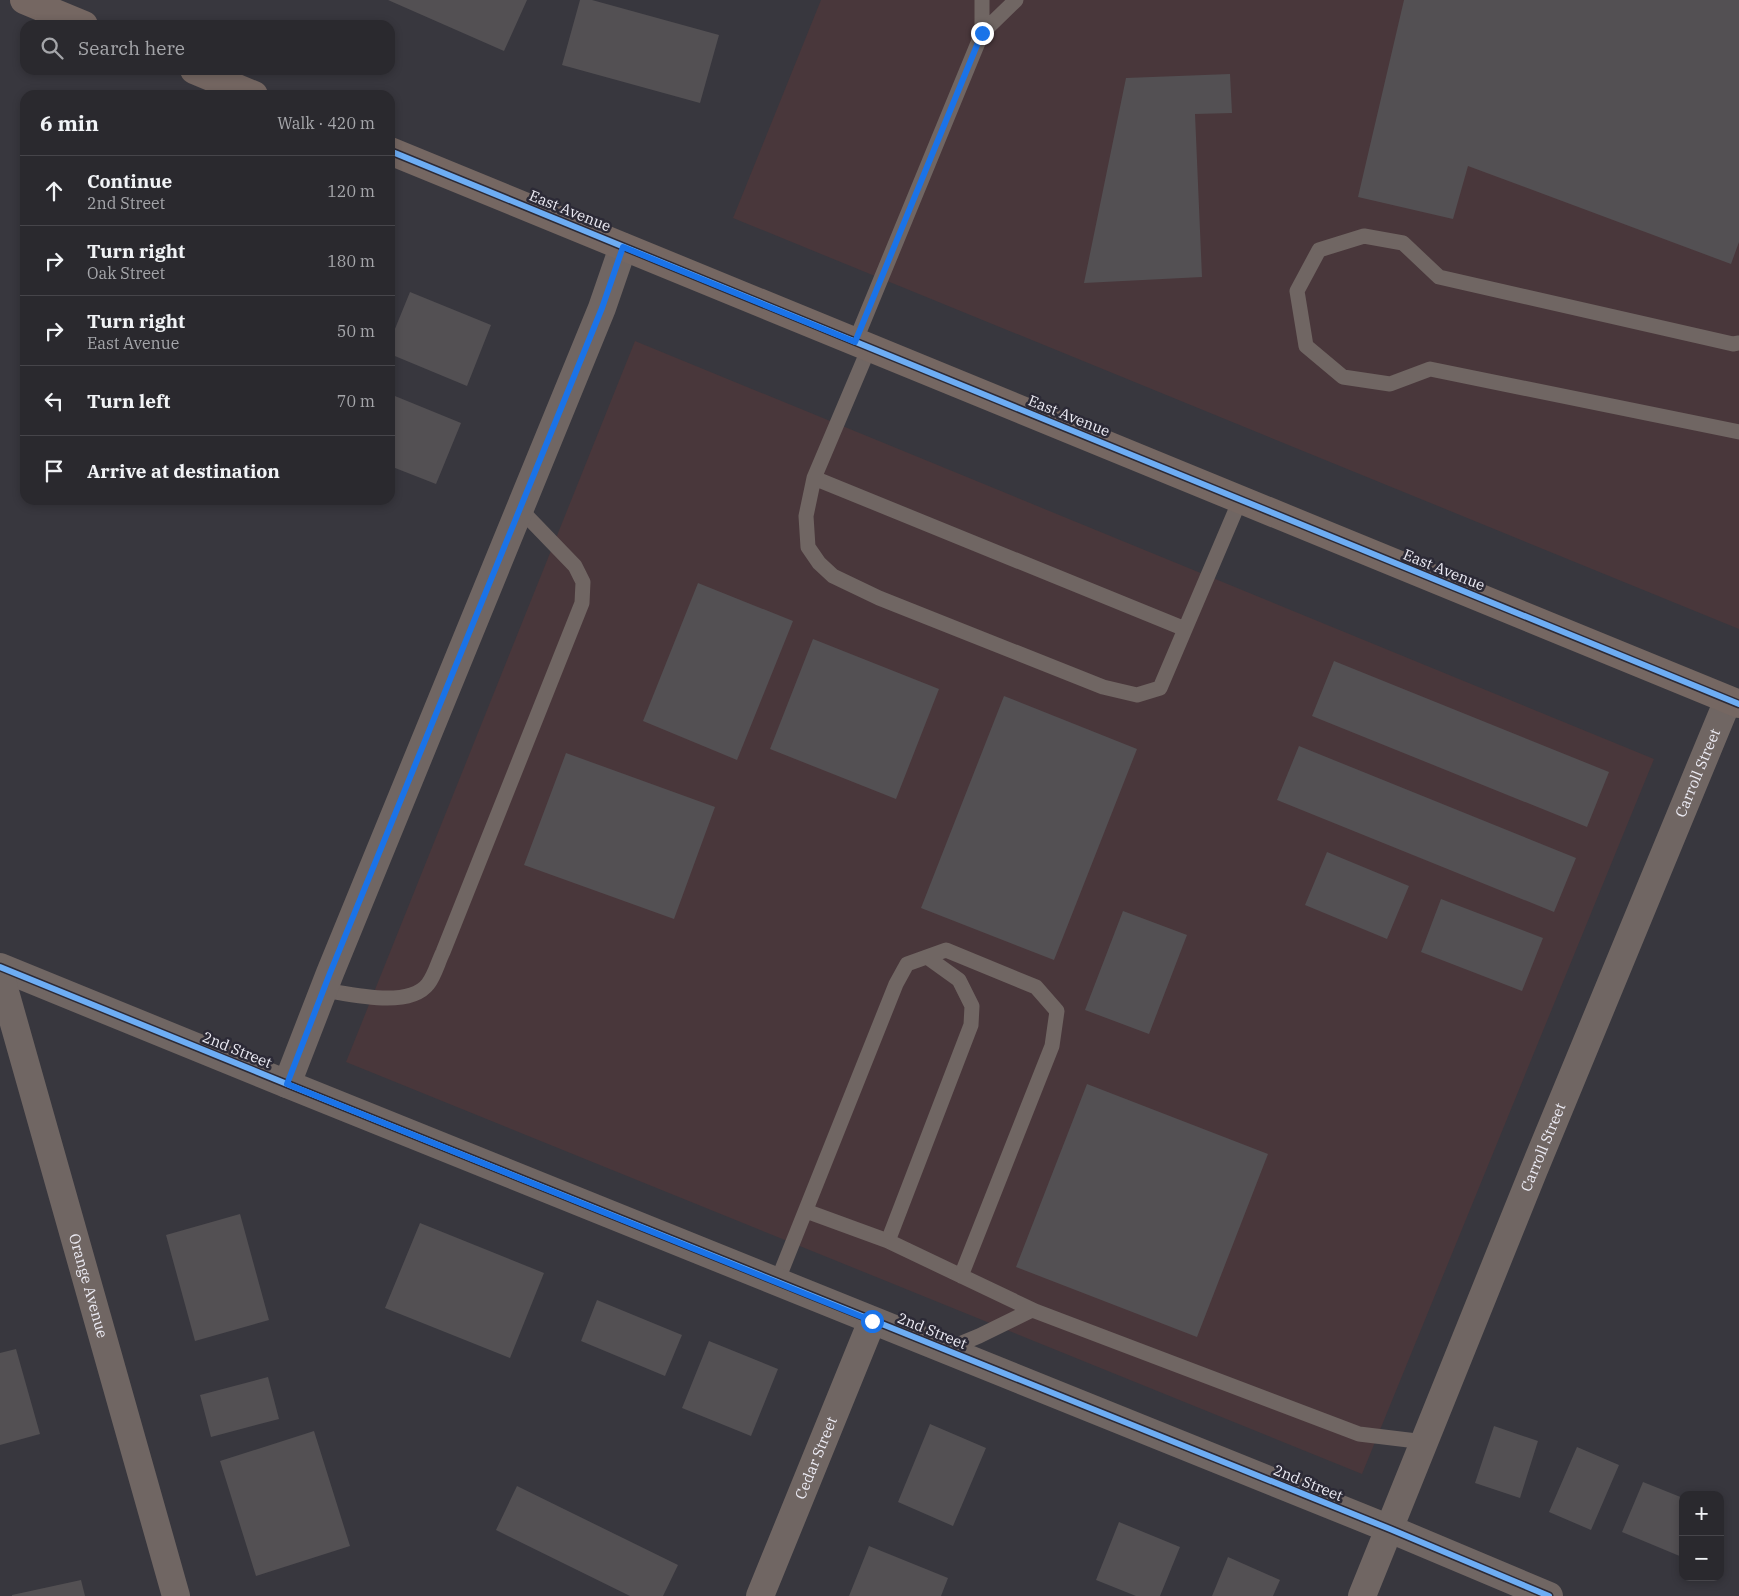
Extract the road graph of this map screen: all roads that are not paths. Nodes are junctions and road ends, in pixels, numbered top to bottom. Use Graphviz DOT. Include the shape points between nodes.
graph roads {
  1 [pos="24,0"];
  2 [pos="982,0"];
  3 [pos="1016,0"];
  4 [pos="72,20"];
  5 [pos="982,33"];
  6 [pos="206,75"];
  7 [pos="242,90"];
  8 [pos="395,153"];
  9 [pos="623,247"];
  10 [pos="1739,343"];
  11 [pos="862,345"];
  12 [pos="1739,432"];
  13 [pos="814,478"];
  14 [pos="1240,500"];
  15 [pos="520,509"];
  16 [pos="1185,629"];
  17 [pos="1733,702"];
  18 [pos="926,957"];
  19 [pos="0,967"];
  20 [pos="0,974"];
  21 [pos="323,990"];
  22 [pos="287,1084"];
  23 [pos="806,1211"];
  24 [pos="888,1241"];
  25 [pos="960,1276"];
  26 [pos="777,1282"];
  27 [pos="1032,1310"];
  28 [pos="872,1321"];
  29 [pos="945,1350"];
  30 [pos="1425,1442"];
  31 [pos="1390,1529"];
  32 [pos="176,1596"];
  33 [pos="760,1596"];
  34 [pos="1362,1596"];
  35 [pos="1549,1596"];
  1 -- 4 [label="street"];
  2 -- 5 [label="lane"];
  3 -- 5 [label="lane"];
  5 -- 11 [label="lane"];
  6 -- 7 [label="street"];
  8 -- 9 [label="street, East Avenue"];
  9 -- 11 [label="street, East Avenue"];
  9 -- 15 [label="street" via="602,308"];
  10 -- 12 [label="lane" via="1439,277 1403,243 1364,236 1319,250 1297,291 1306,346 1343,377 1390,384 1430,369"];
  11 -- 13 [label="lane"];
  11 -- 14 [label="street, East Avenue"];
  13 -- 16 [label="lane"];
  13 -- 16 [label="lane" via="806,516 808,547 834,576 879,598 1104,687 1137,695 1160,688"];
  14 -- 16 [label="lane"];
  14 -- 17 [label="street, East Avenue"];
  15 -- 21 [label="street"];
  15 -- 21 [label="lane" via="575,566 583,582 582,603 443,952 428,984 414,995 374,997"];
  17 -- 30 [label="street, Carroll Street" via="1533,1172"];
  18 -- 23 [label="lane" via="907,964 896,984"];
  18 -- 24 [label="lane" via="958,980 972,1006 971,1025"];
  18 -- 25 [label="lane" via="946,950 984,965 1036,987 1057,1011 1052,1046"];
  19 -- 22 [label="street, 2nd Street"];
  20 -- 32 [label="street, Orange Avenue"];
  21 -- 22 [label="street"];
  22 -- 26 [label="street, 2nd Street"];
  23 -- 24 [label="lane"];
  23 -- 26 [label="lane"];
  24 -- 25 [label="lane"];
  25 -- 27 [label="lane"];
  26 -- 28 [label="street, 2nd Street"];
  27 -- 29 [label="lane"];
  27 -- 30 [label="lane" via="1359,1434"];
  28 -- 29 [label="street, 2nd Street"];
  28 -- 33 [label="street, Cedar Street"];
  29 -- 31 [label="street, 2nd Street"];
  30 -- 31 [label="street, Carroll Street"];
  31 -- 34 [label="street, Carroll Street"];
  31 -- 35 [label="street, 2nd Street"];
}
